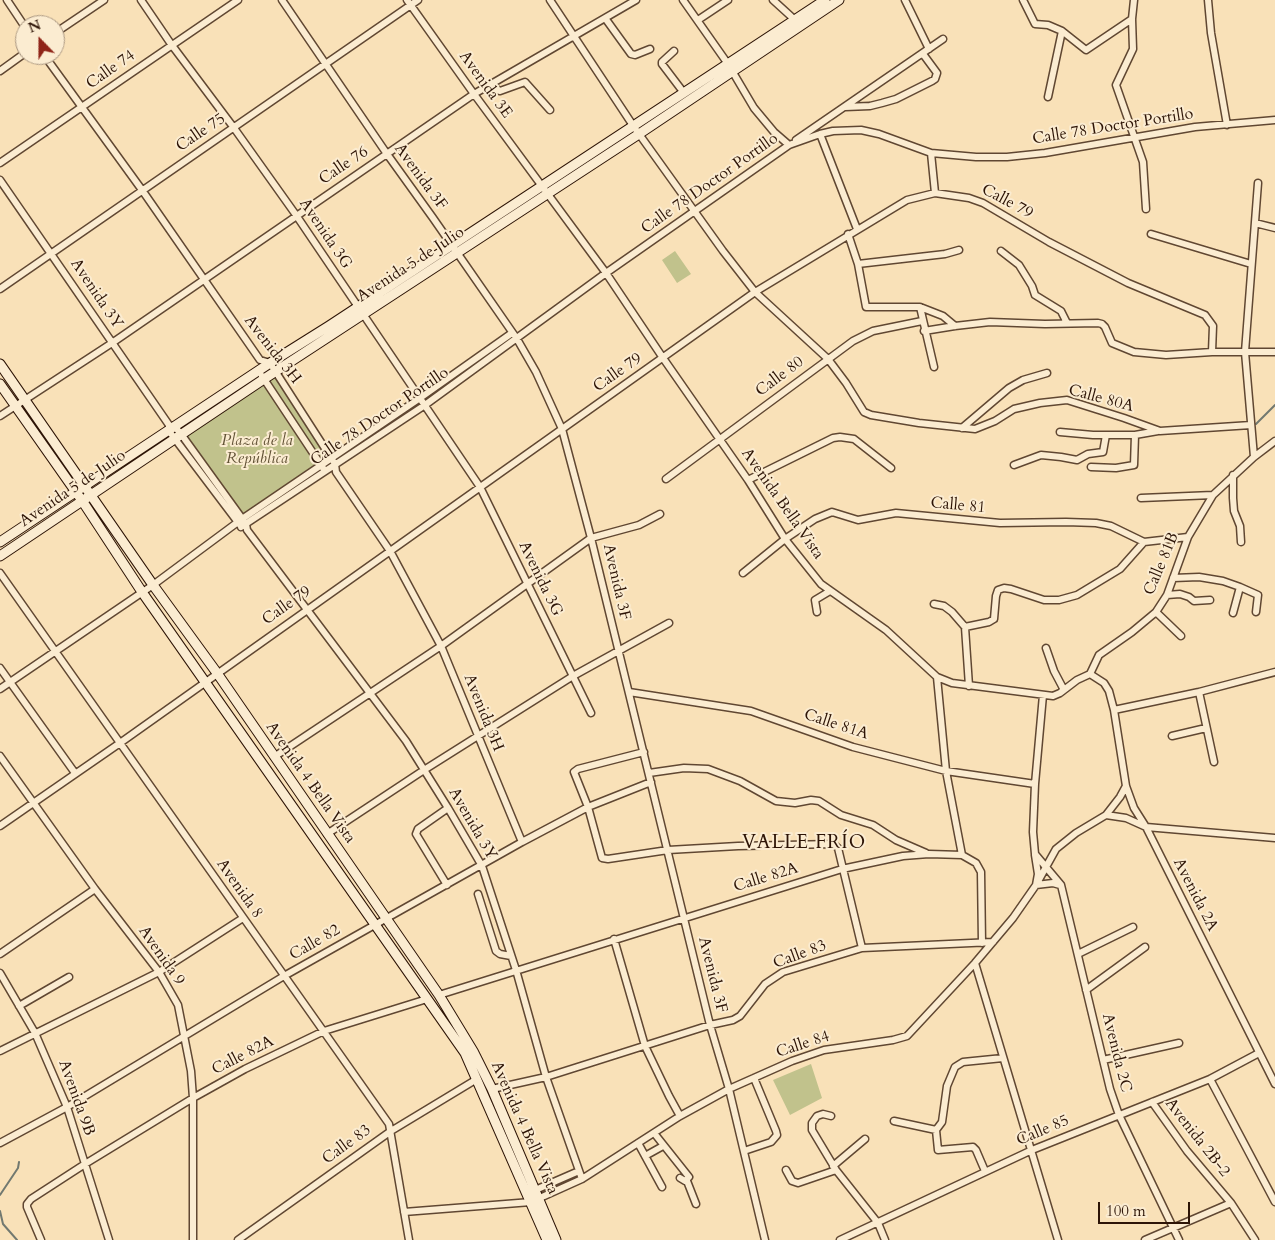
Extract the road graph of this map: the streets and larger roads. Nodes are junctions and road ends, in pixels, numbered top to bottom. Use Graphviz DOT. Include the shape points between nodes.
graph roads {
  1 [pos="7,0"];
  2 [pos="104,0"];
  3 [pos="141,0"];
  4 [pos="238,0"];
  5 [pos="282,0"];
  6 [pos="418,0"];
  7 [pos="550,0"];
  8 [pos="636,0"];
  9 [pos="682,0"];
  10 [pos="728,0"];
  11 [pos="773,0"];
  12 [pos="826,0"];
  13 [pos="839,0"];
  14 [pos="905,0"];
  15 [pos="1023,0"];
  16 [pos="1134,0"];
  17 [pos="1208,0"];
  18 [pos="409,3"];
  19 [pos="17,15"];
  20 [pos="605,18"];
  21 [pos="1132,19"];
  22 [pos="698,20"];
  23 [pos="795,20"];
  24 [pos="65,26"];
  25 [pos="1062,31"];
  26 [pos="574,37"];
  27 [pos="944,39"];
  28 [pos="171,44"];
  29 [pos="650,49"];
  30 [pos="929,49"];
  31 [pos="674,51"];
  32 [pos="923,54"];
  33 [pos="15,60"];
  34 [pos="326,63"];
  35 [pos="52,65"];
  36 [pos="730,68"];
  37 [pos="0,71"];
  38 [pos="489,85"];
  39 [pos="474,94"];
  40 [pos="684,94"];
  41 [pos="1048,96"];
  42 [pos="83,107"];
  43 [pos="843,107"];
  44 [pos="550,110"];
  45 [pos="1275,120"];
  46 [pos="1227,125"];
  47 [pos="234,128"];
  48 [pos="637,130"];
  49 [pos="820,134"];
  50 [pos="1135,137"];
  51 [pos="789,145"];
  52 [pos="931,153"];
  53 [pos="387,154"];
  54 [pos="0,163"];
  55 [pos="0,180"];
  56 [pos="1258,183"];
  57 [pos="142,190"];
  58 [pos="545,190"];
  59 [pos="935,193"];
  60 [pos="1146,209"];
  61 [pos="694,211"];
  62 [pos="296,215"];
  63 [pos="1255,223"];
  64 [pos="1275,228"];
  65 [pos="858,229"];
  66 [pos="848,234"];
  67 [pos="1151,234"];
  68 [pos="455,249"];
  69 [pos="959,250"];
  70 [pos="1001,251"];
  71 [pos="52,254"];
  72 [pos="858,264"];
  73 [pos="1251,264"];
  74 [pos="606,273"];
  75 [pos="204,279"];
  76 [pos="0,289"];
  77 [pos="755,292"];
  78 [pos="920,307"];
  79 [pos="361,310"];
  80 [pos="922,321"];
  81 [pos="1067,322"];
  82 [pos="955,326"];
  83 [pos="924,331"];
  84 [pos="512,333"];
  85 [pos="517,340"];
  86 [pos="112,343"];
  87 [pos="1212,352"];
  88 [pos="1245,352"];
  89 [pos="1275,352"];
  90 [pos="663,358"];
  91 [pos="828,358"];
  92 [pos="260,360"];
  93 [pos="270,363"];
  94 [pos="0,364"];
  95 [pos="934,367"];
  96 [pos="276,371"];
  97 [pos="1047,373"];
  98 [pos="261,375"];
  99 [pos="0,384"];
  100 [pos="420,398"];
  101 [pos="24,400"];
  102 [pos="424,405"];
  103 [pos="16,406"];
  104 [pos="0,416"];
  105 [pos="1251,425"];
  106 [pos="962,428"];
  107 [pos="562,429"];
  108 [pos="174,431"];
  109 [pos="1160,431"];
  110 [pos="1060,432"];
  111 [pos="1106,435"];
  112 [pos="1135,435"];
  113 [pos="719,439"];
  114 [pos="1275,441"];
  115 [pos="1254,457"];
  116 [pos="333,461"];
  117 [pos="1014,465"];
  118 [pos="1091,467"];
  119 [pos="323,468"];
  120 [pos="891,468"];
  121 [pos="336,472"];
  122 [pos="1233,475"];
  123 [pos="666,480"];
  124 [pos="748,480"];
  125 [pos="84,486"];
  126 [pos="480,487"];
  127 [pos="76,493"];
  128 [pos="1213,495"];
  129 [pos="91,496"];
  130 [pos="1141,498"];
  131 [pos="82,502"];
  132 [pos="660,514"];
  133 [pos="243,525"];
  134 [pos="1188,537"];
  135 [pos="591,538"];
  136 [pos="786,539"];
  137 [pos="0,542"];
  138 [pos="1144,542"];
  139 [pos="1241,542"];
  140 [pos="390,551"];
  141 [pos="0,556"];
  142 [pos="0,573"];
  143 [pos="743,573"];
  144 [pos="1173,578"];
  145 [pos="527,584"];
  146 [pos="153,585"];
  147 [pos="1240,587"];
  148 [pos="830,591"];
  149 [pos="142,592"];
  150 [pos="1167,595"];
  151 [pos="1210,600"];
  152 [pos="934,604"];
  153 [pos="307,609"];
  154 [pos="817,612"];
  155 [pos="1156,612"];
  156 [pos="1256,612"];
  157 [pos="1233,613"];
  158 [pos="669,623"];
  159 [pos="965,627"];
  160 [pos="1181,636"];
  161 [pos="441,646"];
  162 [pos="1046,648"];
  163 [pos="618,650"];
  164 [pos="56,651"];
  165 [pos="0,668"];
  166 [pos="1275,672"];
  167 [pos="216,673"];
  168 [pos="1090,674"];
  169 [pos="573,676"];
  170 [pos="937,677"];
  171 [pos="10,682"];
  172 [pos="205,682"];
  173 [pos="969,686"];
  174 [pos="0,689"];
  175 [pos="1064,690"];
  176 [pos="629,692"];
  177 [pos="1199,692"];
  178 [pos="370,694"];
  179 [pos="1043,695"];
  180 [pos="1114,710"];
  181 [pos="591,713"];
  182 [pos="1206,728"];
  183 [pos="478,736"];
  184 [pos="1172,736"];
  185 [pos="120,742"];
  186 [pos="644,752"];
  187 [pos="0,756"];
  188 [pos="274,757"];
  189 [pos="1214,762"];
  190 [pos="424,770"];
  191 [pos="946,771"];
  192 [pos="75,773"];
  193 [pos="648,773"];
  194 [pos="650,782"];
  195 [pos="1035,784"];
  196 [pos="1126,786"];
  197 [pos="34,803"];
  198 [pos="588,807"];
  199 [pos="448,808"];
  200 [pos="1106,815"];
  201 [pos="0,826"];
  202 [pos="1146,827"];
  203 [pos="327,834"];
  204 [pos="1275,838"];
  205 [pos="522,842"];
  206 [pos="668,850"];
  207 [pos="929,854"];
  208 [pos="1035,854"];
  209 [pos="962,855"];
  210 [pos="482,866"];
  211 [pos="1046,867"];
  212 [pos="842,869"];
  213 [pos="447,885"];
  214 [pos="1036,885"];
  215 [pos="1061,885"];
  216 [pos="95,889"];
  217 [pos="478,894"];
  218 [pos="243,918"];
  219 [pos="387,918"];
  220 [pos="684,918"];
  221 [pos="376,924"];
  222 [pos="1133,927"];
  223 [pos="614,940"];
  224 [pos="994,942"];
  225 [pos="982,943"];
  226 [pos="1145,947"];
  227 [pos="862,948"];
  228 [pos="0,954"];
  229 [pos="1078,954"];
  230 [pos="511,956"];
  231 [pos="975,963"];
  232 [pos="516,970"];
  233 [pos="159,972"];
  234 [pos="0,973"];
  235 [pos="284,976"];
  236 [pos="70,977"];
  237 [pos="1086,990"];
  238 [pos="438,995"];
  239 [pos="427,999"];
  240 [pos="19,1006"];
  241 [pos="710,1025"];
  242 [pos="324,1030"];
  243 [pos="35,1033"];
  244 [pos="184,1036"];
  245 [pos="1179,1043"];
  246 [pos="645,1046"];
  247 [pos="0,1051"];
  248 [pos="1259,1053"];
  249 [pos="1003,1058"];
  250 [pos="1103,1060"];
  251 [pos="546,1077"];
  252 [pos="754,1078"];
  253 [pos="477,1079"];
  254 [pos="1210,1079"];
  255 [pos="1275,1084"];
  256 [pos="492,1089"];
  257 [pos="729,1089"];
  258 [pos="193,1098"];
  259 [pos="1152,1102"];
  260 [pos="67,1107"];
  261 [pos="1119,1115"];
  262 [pos="680,1116"];
  263 [pos="831,1116"];
  264 [pos="894,1121"];
  265 [pos="936,1130"];
  266 [pos="391,1131"];
  267 [pos="654,1133"];
  268 [pos="865,1139"];
  269 [pos="0,1143"];
  270 [pos="638,1143"];
  271 [pos="664,1146"];
  272 [pos="1032,1150"];
  273 [pos="744,1151"];
  274 [pos="646,1156"];
  275 [pos="84,1164"];
  276 [pos="834,1168"];
  277 [pos="786,1170"];
  278 [pos="579,1171"];
  279 [pos="985,1171"];
  280 [pos="680,1178"];
  281 [pos="582,1179"];
  282 [pos="687,1181"];
  283 [pos="662,1187"];
  284 [pos="533,1196"];
  285 [pos="1275,1202"];
  286 [pos="1231,1203"];
  287 [pos="696,1204"];
  288 [pos="404,1212"];
  289 [pos="878,1223"];
  290 [pos="1172,1227"];
  291 [pos="41,1240"];
  292 [pos="109,1240"];
  293 [pos="193,1240"];
  294 [pos="238,1240"];
  295 [pos="409,1240"];
  296 [pos="546,1240"];
  297 [pos="556,1240"];
  298 [pos="765,1240"];
  299 [pos="840,1240"];
  300 [pos="886,1240"];
  301 [pos="1058,1240"];
  302 [pos="1145,1240"];
  303 [pos="1179,1240"];
  304 [pos="1255,1240"];
  1 -- 19 [label="street"];
  2 -- 24 [label="street"];
  3 -- 28 [label="street, Avenida 3G"];
  4 -- 28 [label="street, Calle 74"];
  5 -- 34 [label="street, Avenida 3F"];
  6 -- 18 [label="street, Calle 75"];
  7 -- 26 [label="street, Calle 80A"];
  8 -- 20 [label="street, Calle 76"];
  9 -- 22 [label="street"];
  10 -- 22 [label="street"];
  11 -- 23 [label="street"];
  12 -- 23 [label="street, Avenida 5 de Julio"];
  13 -- 36 [label="street, Avenida 5 de Julio"];
  14 -- 30 [label="street"];
  15 -- 25 [label="street" via="1034,24"];
  16 -- 21 [label="street"];
  17 -- 46 [label="street"];
  18 -- 34 [label="street, Calle 75"];
  18 -- 39 [label="street, Avenida 3E"];
  20 -- 26 [label="street, Calle 76"];
  20 -- 29 [label="street" via="631,54"];
  21 -- 25 [label="street" via="1086,50"];
  21 -- 50 [label="street" via="1133,49 1116,85"];
  22 -- 36 [label="street"];
  23 -- 36 [label="street, Avenida 5 de Julio"];
  25 -- 41 [label="street"];
  26 -- 38 [label="street, Calle 76"];
  26 -- 48 [label="street, Calle 80A"];
  27 -- 30 [label="street"];
  28 -- 42 [label="street, Calle 74"];
  28 -- 47 [label="street, Avenida 3G"];
  30 -- 32 [label="street"];
  31 -- 40 [label="street" via="662,64"];
  32 -- 43 [label="street"];
  32 -- 43 [label="street" via="937,73 932,81 882,104"];
  33 -- 37 [label="street"];
  34 -- 47 [label="street, Calle 75"];
  34 -- 53 [label="street, Avenida 3F"];
  35 -- 42 [label="street, Avenida 3H"];
  36 -- 40 [label="street, Avenida 5 de Julio"];
  36 -- 48 [label="street, Avenida 5 de Julio"];
  36 -- 51 [label="street" via="754,108"];
  38 -- 39 [label="street, Calle 76"];
  38 -- 44 [label="street" via="500,91 525,82"];
  39 -- 53 [label="street, Calle 76"];
  39 -- 58 [label="street, Avenida 3E"];
  40 -- 48 [label="street, Avenida 5 de Julio"];
  42 -- 54 [label="street, Calle 74"];
  42 -- 57 [label="street, Avenida 3H"];
  43 -- 51 [label="street"];
  45 -- 46 [label="street, Calle 78 Doctor Portillo"];
  46 -- 50 [label="street, Calle 78 Doctor Portillo"];
  47 -- 57 [label="street, Calle 75"];
  47 -- 62 [label="street, Avenida 3G"];
  48 -- 58 [label="street, Avenida 5 de Julio"];
  48 -- 61 [label="street, Calle 80A"];
  49 -- 51 [label="street, Calle 78 Doctor Portillo"];
  49 -- 52 [label="street, Calle 78 Doctor Portillo" via="861,130"];
  49 -- 65 [label="street"];
  50 -- 52 [label="street, Calle 78 Doctor Portillo" via="1007,157"];
  50 -- 60 [label="street" via="1144,170"];
  51 -- 61 [label="street, Calle 78 Doctor Portillo"];
  52 -- 59 [label="street"];
  53 -- 62 [label="street, Calle 76"];
  53 -- 68 [label="street, Avenida 3F"];
  55 -- 71 [label="street, Avenida 3Y"];
  56 -- 63 [label="street"];
  57 -- 71 [label="street, Calle 75"];
  57 -- 75 [label="street, Avenida 3H"];
  58 -- 68 [label="street, Avenida 5 de Julio"];
  58 -- 74 [label="street, Avenida Bella Vista"];
  59 -- 65 [label="street, Calle 79" via="907,200"];
  59 -- 87 [label="street, Calle 79" via="983,203 1128,283 1205,315 1213,326"];
  61 -- 74 [label="street, Calle 78 Doctor Portillo"];
  61 -- 77 [label="street, Calle 80A"];
  62 -- 75 [label="street, Calle 76"];
  62 -- 79 [label="street, Avenida 3G"];
  63 -- 64 [label="street"];
  63 -- 73 [label="street"];
  65 -- 66 [label="street, Calle 79"];
  66 -- 72 [label="street"];
  66 -- 77 [label="street, Calle 79"];
  67 -- 73 [label="street"];
  68 -- 79 [label="street, Avenida 5 de Julio"];
  68 -- 84 [label="street, Avenida 3F"];
  69 -- 72 [label="street"];
  70 -- 81 [label="street" via="1019,265 1035,295 1061,311"];
  71 -- 76 [label="street, Calle 75"];
  71 -- 86 [label="street, Avenida 3Y"];
  72 -- 78 [label="street" via="866,306"];
  73 -- 88 [label="street"];
  74 -- 85 [label="street, Calle 78 Doctor Portillo"];
  74 -- 90 [label="street, Avenida Bella Vista"];
  75 -- 86 [label="street, Calle 76"];
  75 -- 92 [label="street, Avenida 3H"];
  77 -- 90 [label="street, Calle 79"];
  77 -- 91 [label="street, Calle 80A"];
  78 -- 80 [label="street"];
  78 -- 82 [label="street" via="944,316"];
  79 -- 93 [label="street, Avenida 5 de Julio"];
  79 -- 96 [label="street, Avenida 5 de Julio"];
  79 -- 100 [label="street, Avenida 3G"];
  80 -- 83 [label="street"];
  80 -- 91 [label="street, Calle 80" via="873,331"];
  81 -- 82 [label="street" via="990,322"];
  81 -- 87 [label="street" via="1102,324 1112,344 1134,352 1166,355"];
  82 -- 83 [label="street"];
  83 -- 95 [label="street"];
  84 -- 85 [label="street, Avenida 3F"];
  84 -- 100 [label="street, Calle 78 Doctor Portillo"];
  85 -- 102 [label="street, Calle 78 Doctor Portillo"];
  85 -- 107 [label="street, Avenida 3F" via="536,372"];
  86 -- 101 [label="street, Calle 76"];
  86 -- 108 [label="street, Avenida 3Y"];
  87 -- 88 [label="street"];
  88 -- 89 [label="street"];
  88 -- 105 [label="street"];
  90 -- 107 [label="street, Calle 79"];
  90 -- 113 [label="street, Avenida Bella Vista"];
  91 -- 106 [label="street, Calle 80A" via="864,412"];
  91 -- 113 [label="street, Calle 80"];
  92 -- 93 [label="street, Avenida 3H"];
  92 -- 98 [label="street"];
  93 -- 96 [label="street, Avenida 3H"];
  93 -- 98 [label="street, Avenida 5 de Julio"];
  94 -- 101 [label="street, Avenida 4 Bella Vista"];
  96 -- 98 [label="street, Avenida 5 de Julio"];
  96 -- 116 [label="street, Avenida 3H"];
  97 -- 106 [label="street" via="1009,388"];
  98 -- 108 [label="street, Avenida 5 de Julio"];
  98 -- 119 [label="street"];
  99 -- 103 [label="street, Avenida 4 Bella Vista"];
  100 -- 102 [label="street, Avenida 3G"];
  100 -- 116 [label="street, Calle 78 Doctor Portillo"];
  101 -- 103 [label="street, Calle 76"];
  101 -- 125 [label="street, Avenida 4 Bella Vista"];
  102 -- 116 [label="street, Calle 78 Doctor Portillo"];
  102 -- 126 [label="street, Avenida 3G"];
  103 -- 104 [label="street, Calle 76"];
  103 -- 127 [label="street, Avenida 4 Bella Vista"];
  105 -- 109 [label="street, Calle 80A"];
  105 -- 115 [label="street"];
  106 -- 109 [label="street, Calle 80A" via="988,424 1014,409 1067,400"];
  107 -- 126 [label="street, Calle 79"];
  107 -- 135 [label="street, Avenida 3F"];
  108 -- 125 [label="street, Avenida 5 de Julio"];
  108 -- 129 [label="street, Avenida 5 de Julio"];
  108 -- 133 [label="street, Avenida 3Y"];
  109 -- 112 [label="street"];
  110 -- 111 [label="street"];
  111 -- 112 [label="street"];
  111 -- 117 [label="street" via="1103,452 1077,460 1041,455"];
  112 -- 118 [label="street" via="1134,465"];
  113 -- 123 [label="street, Calle 80"];
  113 -- 124 [label="street, Avenida Bella Vista"];
  114 -- 115 [label="street"];
  115 -- 122 [label="street, Calle 81B"];
  116 -- 119 [label="street, Calle 78 Doctor Portillo"];
  116 -- 121 [label="street, Avenida 3H"];
  119 -- 121 [label="street"];
  119 -- 133 [label="street, Calle 78 Doctor Portillo"];
  120 -- 124 [label="street" via="854,440 840,437"];
  121 -- 140 [label="street, Avenida 3H"];
  122 -- 128 [label="street, Calle 81B"];
  122 -- 139 [label="street" via="1232,498"];
  124 -- 136 [label="street, Avenida Bella Vista"];
  125 -- 127 [label="street, Avenida 5 de Julio"];
  125 -- 129 [label="street, Avenida 4 Bella Vista"];
  126 -- 140 [label="street, Calle 79"];
  126 -- 145 [label="street, Avenida 3G"];
  127 -- 131 [label="street, Avenida 4 Bella Vista"];
  127 -- 137 [label="street, Avenida 5 de Julio"];
  128 -- 130 [label="street"];
  128 -- 134 [label="street, Calle 81B"];
  129 -- 131 [label="street, Avenida 5 de Julio"];
  129 -- 146 [label="street, Avenida 4 Bella Vista"];
  131 -- 141 [label="street, Avenida 5 de Julio"];
  131 -- 149 [label="street, Avenida 4 Bella Vista"];
  132 -- 135 [label="street" via="640,525"];
  133 -- 146 [label="street, Calle 78 Doctor Portillo"];
  133 -- 153 [label="street, Avenida 3Y"];
  134 -- 138 [label="street"];
  134 -- 144 [label="street, Calle 81B"];
  135 -- 145 [label="street"];
  135 -- 163 [label="street, Avenida 3F"];
  136 -- 138 [label="street, Calle 81" via="815,519 832,512 858,520 896,513 1000,523 1104,524"];
  136 -- 143 [label="street, Calle 81"];
  136 -- 148 [label="street, Avenida Bella Vista"];
  138 -- 159 [label="street" via="1120,569 1077,595 1044,600 1004,588 998,590 994,619"];
  140 -- 153 [label="street, Calle 79"];
  140 -- 161 [label="street, Avenida 3H"];
  142 -- 164 [label="street, Avenida 8"];
  144 -- 147 [label="street" via="1215,580"];
  144 -- 150 [label="street, Calle 81B"];
  145 -- 161 [label="street"];
  145 -- 169 [label="street, Avenida 3G"];
  146 -- 149 [label="street, Calle 78 Doctor Portillo"];
  146 -- 167 [label="street, Avenida 4 Bella Vista"];
  147 -- 156 [label="street" via="1258,595"];
  147 -- 157 [label="street"];
  148 -- 154 [label="street" via="815,600"];
  148 -- 170 [label="street, Avenida Bella Vista" via="886,630"];
  149 -- 164 [label="street, Calle 78 Doctor Portillo"];
  149 -- 172 [label="street, Avenida 4 Bella Vista"];
  150 -- 151 [label="street" via="1180,594 1194,602"];
  150 -- 155 [label="street, Calle 81B"];
  152 -- 159 [label="street" via="944,606"];
  153 -- 167 [label="street, Calle 79"];
  153 -- 178 [label="street, Avenida 3Y"];
  155 -- 160 [label="street"];
  155 -- 168 [label="street, Calle 81B" via="1099,655"];
  158 -- 163 [label="street"];
  159 -- 173 [label="street"];
  161 -- 178 [label="street"];
  161 -- 183 [label="street, Avenida 3H"];
  162 -- 175 [label="street"];
  163 -- 169 [label="street"];
  163 -- 176 [label="street, Avenida 3F"];
  164 -- 171 [label="street, Calle 78 Doctor Portillo"];
  164 -- 185 [label="street, Avenida 8"];
  165 -- 171 [label="street"];
  166 -- 177 [label="street"];
  167 -- 172 [label="street, Calle 79"];
  167 -- 188 [label="street, Avenida 4 Bella Vista"];
  168 -- 175 [label="street, Avenida Bella Vista"];
  168 -- 180 [label="street, Avenida 2A" via="1104,683"];
  169 -- 181 [label="street, Avenida 3G"];
  169 -- 183 [label="street"];
  170 -- 173 [label="street, Avenida Bella Vista"];
  170 -- 191 [label="street"];
  171 -- 174 [label="street, Calle 78 Doctor Portillo"];
  171 -- 192 [label="street"];
  172 -- 185 [label="street, Calle 79"];
  172 -- 221 [label="street, Avenida 4 Bella Vista"];
  173 -- 179 [label="street, Avenida Bella Vista"];
  175 -- 179 [label="street, Avenida Bella Vista" via="1053,696"];
  176 -- 186 [label="street, Avenida 3F"];
  176 -- 191 [label="street, Calle 81A" via="751,711 845,744"];
  177 -- 180 [label="street"];
  177 -- 182 [label="street"];
  178 -- 188 [label="street"];
  178 -- 190 [label="street, Avenida 3Y"];
  179 -- 195 [label="street"];
  180 -- 196 [label="street, Avenida 2A"];
  182 -- 184 [label="street"];
  182 -- 189 [label="street"];
  183 -- 190 [label="street"];
  183 -- 205 [label="street, Avenida 3H"];
  185 -- 192 [label="street, Calle 79"];
  185 -- 218 [label="street, Avenida 8"];
  186 -- 193 [label="street, Avenida 3F"];
  186 -- 198 [label="street" via="575,770"];
  187 -- 197 [label="street, Avenida 9"];
  188 -- 203 [label="street, Avenida 4 Bella Vista"];
  190 -- 199 [label="street, Avenida 3Y"];
  190 -- 203 [label="street"];
  191 -- 195 [label="street, Calle 81A"];
  191 -- 209 [label="street"];
  192 -- 197 [label="street, Calle 79"];
  193 -- 194 [label="street, Avenida 3F"];
  193 -- 207 [label="street" via="684,768 708,769 740,781 776,801 819,801 841,816 873,825 896,840"];
  194 -- 198 [label="street, Calle 82"];
  194 -- 206 [label="street, Avenida 3F"];
  195 -- 208 [label="street"];
  196 -- 200 [label="street, Calle 84"];
  196 -- 202 [label="street, Avenida 2A"];
  197 -- 201 [label="street, Calle 79"];
  197 -- 216 [label="street, Avenida 9"];
  198 -- 205 [label="street, Calle 82"];
  198 -- 206 [label="street" via="602,858"];
  199 -- 210 [label="street, Avenida 3Y"];
  199 -- 213 [label="street" via="418,829 416,834"];
  200 -- 202 [label="street" via="1126,818"];
  200 -- 211 [label="street, Calle 84" via="1062,843"];
  202 -- 204 [label="street"];
  202 -- 248 [label="street, Avenida 2A"];
  203 -- 219 [label="street, Avenida 4 Bella Vista"];
  205 -- 210 [label="street, Calle 82"];
  206 -- 212 [label="street" via="833,844 838,848"];
  206 -- 220 [label="street, Avenida 3F"];
  207 -- 209 [label="street, Calle 82A"];
  207 -- 212 [label="street, Calle 82A"];
  208 -- 211 [label="street, Avenida 2C"];
  208 -- 214 [label="street"];
  209 -- 225 [label="street" via="982,872"];
  210 -- 213 [label="street, Calle 82"];
  210 -- 230 [label="street, Avenida 3Y"];
  211 -- 214 [label="street, Calle 84"];
  211 -- 215 [label="street, Avenida 2C"];
  212 -- 220 [label="street, Calle 82A"];
  212 -- 227 [label="street"];
  213 -- 219 [label="street, Calle 82"];
  214 -- 215 [label="street"];
  214 -- 224 [label="street, Calle 84"];
  215 -- 229 [label="street, Avenida 2C"];
  216 -- 228 [label="street"];
  216 -- 233 [label="street, Avenida 9"];
  217 -- 230 [label="street" via="496,952"];
  218 -- 233 [label="street"];
  218 -- 235 [label="street, Avenida 8"];
  219 -- 221 [label="street, Calle 82"];
  219 -- 238 [label="street, Avenida 4 Bella Vista"];
  220 -- 223 [label="street, Calle 82A"];
  220 -- 241 [label="street, Avenida 3F"];
  221 -- 235 [label="street, Calle 82"];
  221 -- 239 [label="street, Avenida 4 Bella Vista"];
  222 -- 229 [label="street"];
  223 -- 232 [label="street, Calle 82A"];
  223 -- 246 [label="street"];
  224 -- 225 [label="street, Calle 83"];
  224 -- 231 [label="street, Calle 84"];
  225 -- 227 [label="street, Calle 83"];
  226 -- 237 [label="street"];
  227 -- 241 [label="street, Calle 83" via="783,972 765,984 737,1018"];
  229 -- 237 [label="street, Avenida 2C"];
  230 -- 232 [label="street, Avenida 3Y"];
  231 -- 249 [label="street"];
  231 -- 252 [label="street, Calle 84" via="907,1036 824,1050"];
  232 -- 238 [label="street, Calle 82A"];
  232 -- 251 [label="street, Avenida 3Y"];
  233 -- 243 [label="street"];
  233 -- 244 [label="street, Avenida 9" via="178,1005"];
  234 -- 240 [label="street, Avenida 9B"];
  235 -- 242 [label="street, Avenida 8"];
  235 -- 244 [label="street, Calle 82"];
  236 -- 240 [label="street"];
  237 -- 250 [label="street, Avenida 2C"];
  238 -- 256 [label="street, Avenida 4 Bella Vista" via="473,1050"];
  239 -- 242 [label="street, Calle 82A"];
  239 -- 253 [label="street, Avenida 4 Bella Vista" via="465,1053"];
  240 -- 243 [label="street, Avenida 9B"];
  241 -- 246 [label="street, Calle 83"];
  241 -- 257 [label="street, Avenida 3F"];
  242 -- 258 [label="street, Calle 82A"];
  242 -- 266 [label="street, Avenida 8"];
  243 -- 247 [label="street"];
  243 -- 260 [label="street, Avenida 9B"];
  244 -- 258 [label="street, Avenida 9"];
  244 -- 260 [label="street, Calle 82"];
  245 -- 250 [label="street"];
  246 -- 251 [label="street, Calle 83"];
  246 -- 262 [label="street"];
  248 -- 254 [label="street, Calle 85"];
  248 -- 255 [label="street, Avenida 2A"];
  249 -- 265 [label="street" via="955,1066 947,1086 942,1122"];
  249 -- 272 [label="street"];
  250 -- 261 [label="street, Avenida 2C"];
  251 -- 256 [label="street, Calle 83"];
  251 -- 278 [label="street, Avenida 3Y"];
  252 -- 257 [label="street, Calle 84"];
  252 -- 273 [label="street" via="777,1136 771,1142"];
  253 -- 266 [label="street, Calle 83"];
  253 -- 284 [label="street, Avenida 4 Bella Vista"];
  254 -- 259 [label="street, Calle 85"];
  254 -- 285 [label="street"];
  256 -- 284 [label="street, Avenida 4 Bella Vista"];
  257 -- 262 [label="street, Calle 84"];
  257 -- 273 [label="street, Avenida 3F"];
  258 -- 275 [label="street, Calle 82A"];
  258 -- 293 [label="street, Avenida 9"];
  259 -- 261 [label="street, Calle 85"];
  259 -- 286 [label="street, Avenida 2B-2" via="1187,1151"];
  260 -- 269 [label="street, Calle 82"];
  260 -- 275 [label="street, Avenida 9B"];
  261 -- 272 [label="street, Calle 85"];
  261 -- 290 [label="street, Avenida 2C"];
  262 -- 267 [label="street, Calle 84"];
  263 -- 276 [label="street" via="817,1116 812,1130"];
  264 -- 265 [label="street"];
  265 -- 279 [label="street" via="938,1150 973,1147"];
  266 -- 288 [label="street, Avenida 8"];
  266 -- 294 [label="street, Calle 83"];
  267 -- 270 [label="street, Calle 84"];
  267 -- 271 [label="street"];
  268 -- 276 [label="street"];
  270 -- 274 [label="street"];
  270 -- 281 [label="street, Calle 84"];
  271 -- 274 [label="street"];
  271 -- 282 [label="street" via="689,1176"];
  272 -- 279 [label="street, Calle 85"];
  272 -- 301 [label="street"];
  273 -- 298 [label="street, Avenida 3F"];
  274 -- 283 [label="street"];
  275 -- 291 [label="street, Calle 82A" via="27,1204"];
  275 -- 292 [label="street, Avenida 9B"];
  276 -- 277 [label="street" via="798,1183"];
  276 -- 289 [label="street"];
  278 -- 281 [label="street, Avenida 3Y"];
  278 -- 284 [label="street, Calle 84"];
  279 -- 289 [label="street, Calle 85"];
  280 -- 282 [label="street"];
  281 -- 284 [label="street, Calle 84"];
  282 -- 287 [label="street"];
  284 -- 288 [label="street, Calle 84"];
  284 -- 296 [label="street, Avenida 4 Bella Vista"];
  284 -- 297 [label="street, Avenida 4 Bella Vista"];
  286 -- 290 [label="street"];
  286 -- 304 [label="street, Avenida 2B-2"];
  288 -- 295 [label="street, Avenida 8"];
  289 -- 299 [label="street, Calle 85"];
  289 -- 300 [label="street"];
  290 -- 302 [label="street"];
  290 -- 303 [label="street, Avenida 2C"];
}
